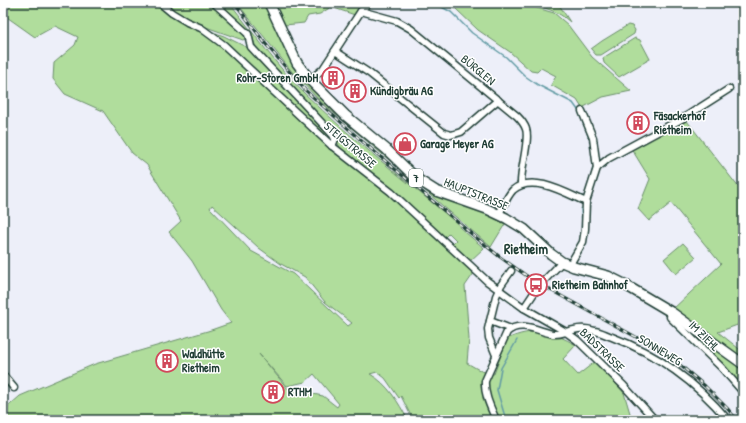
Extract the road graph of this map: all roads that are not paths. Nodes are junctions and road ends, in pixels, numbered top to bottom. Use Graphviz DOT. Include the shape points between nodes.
graph roads {
  1 [pos="160,3"];
  2 [pos="214,3"];
  3 [pos="269,3"];
  4 [pos="368,3"];
  5 [pos="361,11"];
  6 [pos="335,51"];
  7 [pos="310,80"];
  8 [pos="729,89"];
  9 [pos="498,100"];
  10 [pos="582,111"];
  11 [pos="332,146"];
  12 [pos="597,168"];
  13 [pos="520,185"];
  14 [pos="586,202"];
  15 [pos="499,214"];
  16 [pos="566,264"];
  17 [pos="511,271"];
  18 [pos="499,290"];
  19 [pos="524,308"];
  20 [pos="671,312"];
  21 [pos="490,321"];
  22 [pos="511,329"];
  23 [pos="566,332"];
  24 [pos="496,355"];
  25 [pos="743,364"];
  26 [pos="3,374"];
  27 [pos="14,388"];
  28 [pos="743,392"];
  29 [pos="496,420"];
  30 [pos="655,420"];
  31 [pos="728,420"];
  1 -- 11 [label="street, STEIGSTRASSE" via="224,45"];
  2 -- 11 [label="street" via="248,34 251,47 333,135 335,139"];
  3 -- 7 [label="main road, HAUPTSTRASSE / 7" via="297,62"];
  4 -- 5 [label="street"];
  5 -- 6 [label="street"];
  5 -- 9 [label="street, BÜRGLEN" via="397,21 411,29"];
  6 -- 7 [label="street" via="323,69"];
  6 -- 9 [label="street" via="369,74 444,133 451,135 461,132"];
  7 -- 15 [label="main road, HAUPTSTRASSE / 7" via="417,179 436,191"];
  8 -- 12 [label="street" via="685,118 609,158"];
  9 -- 13 [label="street, BÜRGLEN" via="523,122 527,130"];
  10 -- 12 [label="street" via="593,138"];
  11 -- 18 [label="street, STEIGSTRASSE" via="396,196"];
  12 -- 14 [label="street"];
  13 -- 14 [label="street" via="552,187"];
  13 -- 15 [label="street" via="513,191"];
  14 -- 16 [label="street" via="582,242"];
  15 -- 16 [label="main road, HAUPTSTRASSE / 7" via="524,229 550,254"];
  16 -- 19 [label="street" via="534,291"];
  16 -- 20 [label="main road, HAUPTSTRASSE / 7" via="617,280"];
  17 -- 18 [label="street"];
  18 -- 19 [label="street, STEIGSTRASSE"];
  18 -- 21 [label="street"];
  19 -- 23 [label="street, BADSTRASSE"];
  20 -- 25 [label="main road, HAUPTSTRASSE / 7"];
  20 -- 28 [label="street, IM ZIEHL" via="670,317"];
  21 -- 22 [label="street"];
  21 -- 24 [label="street" via="488,335"];
  22 -- 23 [label="street, SONNEWEG" via="522,326 554,334"];
  22 -- 24 [label="street" via="504,337"];
  23 -- 30 [label="street, BADSTRASSE" via="577,340"];
  23 -- 31 [label="street, SONNEWEG" via="580,329 595,331 650,354 696,387"];
  24 -- 29 [label="street" via="484,388"];
  26 -- 27 [label="street"];
}
